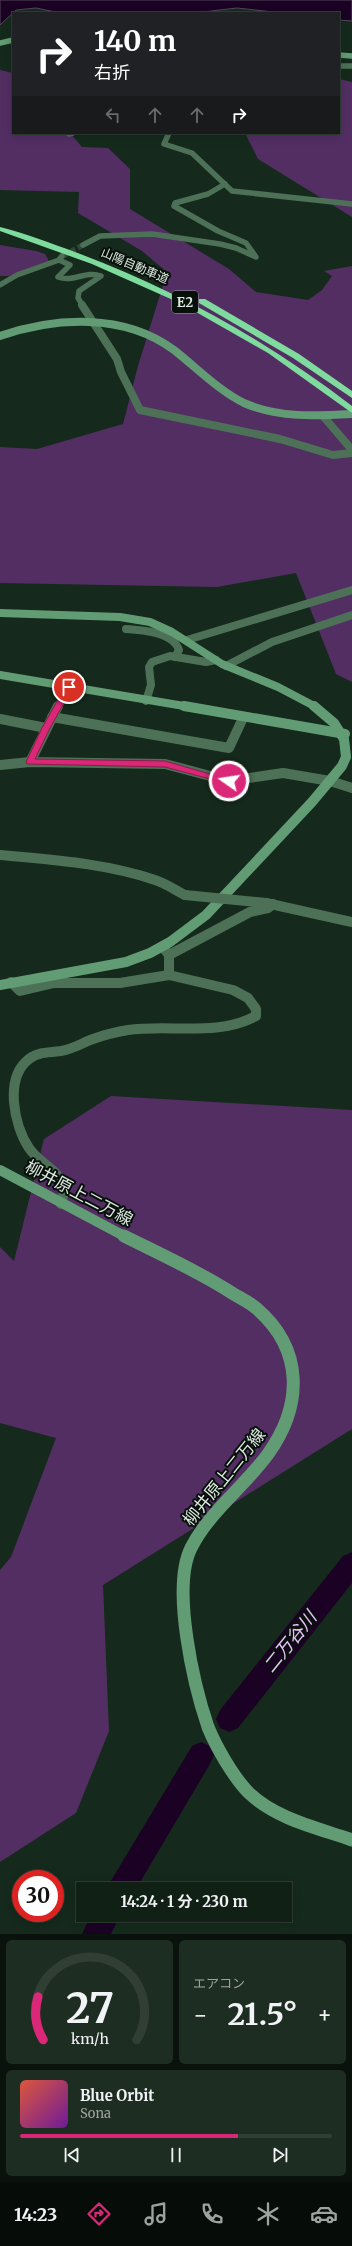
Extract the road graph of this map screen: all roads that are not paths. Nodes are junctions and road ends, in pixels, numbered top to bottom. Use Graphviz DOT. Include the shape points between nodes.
graph roads {
  1 [pos="12,40"];
  2 [pos="0,43"];
  3 [pos="340,56"];
  4 [pos="352,56"];
  5 [pos="340,66"];
  6 [pos="352,66"];
  7 [pos="169,134"];
  8 [pos="224,184"];
  9 [pos="352,204"];
  10 [pos="0,222"];
  11 [pos="0,229"];
  12 [pos="83,245"];
  13 [pos="0,285"];
  14 [pos="92,322"];
  15 [pos="0,336"];
  16 [pos="352,394"];
  17 [pos="352,410"];
  18 [pos="352,414"];
  19 [pos="324,416"];
  20 [pos="352,452"];
  21 [pos="352,590"];
  22 [pos="0,613"];
  23 [pos="352,615"];
  24 [pos="126,629"];
  25 [pos="187,640"];
  26 [pos="175,657"];
  27 [pos="216,660"];
  28 [pos="226,666"];
  29 [pos="0,675"];
  30 [pos="69,687"];
  31 [pos="146,701"];
  32 [pos="52,717"];
  33 [pos="244,718"];
  34 [pos="0,720"];
  35 [pos="46,728"];
  36 [pos="349,734"];
  37 [pos="30,762"];
  38 [pos="0,765"];
  39 [pos="330,781"];
  40 [pos="352,788"];
  41 [pos="0,854"];
  42 [pos="269,904"];
  43 [pos="352,922"];
  44 [pos="166,952"];
  45 [pos="169,975"];
  46 [pos="11,982"];
  47 [pos="0,985"];
  48 [pos="0,1170"];
  49 [pos="61,1204"];
  50 [pos="351,1838"];
  1 -- 2 [label="street"];
  3 -- 4 [label="street"];
  5 -- 6 [label="street"];
  7 -- 8 [label="street" via="164,144 192,153"];
  8 -- 9 [label="street" via="232,190"];
  8 -- 12 [label="street" via="208,194 175,202 174,206 218,231 246,243 256,257 220,244 152,234 100,236"];
  10 -- 16 [label="highway, 山陽自動車道 / E2" via="94,254 191,296 266,337"];
  11 -- 17 [label="highway, 山陽自動車道 / E2" via="86,258 202,311 284,360"];
  13 -- 14 [label="street" via="6,284 17,275 61,258 70,265 59,274 60,279 92,274 101,276 77,294"];
  14 -- 15 [label="street" via="36,326"];
  14 -- 19 [label="street" via="122,326 155,338 245,403 284,414"];
  14 -- 20 [label="street" via="117,359 140,410 280,439 333,455"];
  18 -- 19 [label="street"];
  19 -- 20 [label="street"];
  21 -- 25 [label="street"];
  22 -- 25 [label="street" via="137,618 160,624"];
  23 -- 28 [label="street" via="287,634"];
  24 -- 26 [label="street" via="146,630 172,640 179,650"];
  25 -- 27 [label="street"];
  26 -- 27 [label="street" via="206,662"];
  26 -- 31 [label="street" via="170,656 152,662 149,667 151,685"];
  27 -- 28 [label="street"];
  28 -- 36 [label="street" via="320,707"];
  29 -- 30 [label="street"];
  30 -- 31 [label="street"];
  30 -- 32 [label="street"];
  31 -- 33 [label="street"];
  32 -- 33 [label="street" via="230,748"];
  32 -- 35 [label="street"];
  33 -- 36 [label="street"];
  34 -- 35 [label="street"];
  35 -- 37 [label="street"];
  36 -- 39 [label="street" via="346,756"];
  37 -- 38 [label="street"];
  37 -- 39 [label="street" via="165,764 229,781 283,773"];
  39 -- 40 [label="street"];
  39 -- 44 [label="street" via="192,929"];
  41 -- 42 [label="street, bridge" via="111,868 156,880 185,895"];
  42 -- 43 [label="street"];
  42 -- 44 [label="street" via="268,908 250,912"];
  44 -- 45 [label="street"];
  44 -- 46 [label="street" via="101,968"];
  45 -- 46 [label="street" via="120,983 54,983 20,991"];
  45 -- 49 [label="street" via="233,990 248,998 256,1009 256,1016 242,1024 218,1029 120,1030 97,1036 70,1050 42,1053 29,1059 15,1080 14,1102 29,1149 58,1177 64,1189"];
  46 -- 47 [label="street"];
  48 -- 49 [label="street, 柳井原上二万線"];
  49 -- 50 [label="street, 柳井原上二万線" via="213,1281 256,1308 279,1332 292,1365 294,1395 287,1422 268,1454 204,1527 190,1549 182,1576 186,1628 196,1686 209,1729 225,1760 249,1793 281,1815"];
}
